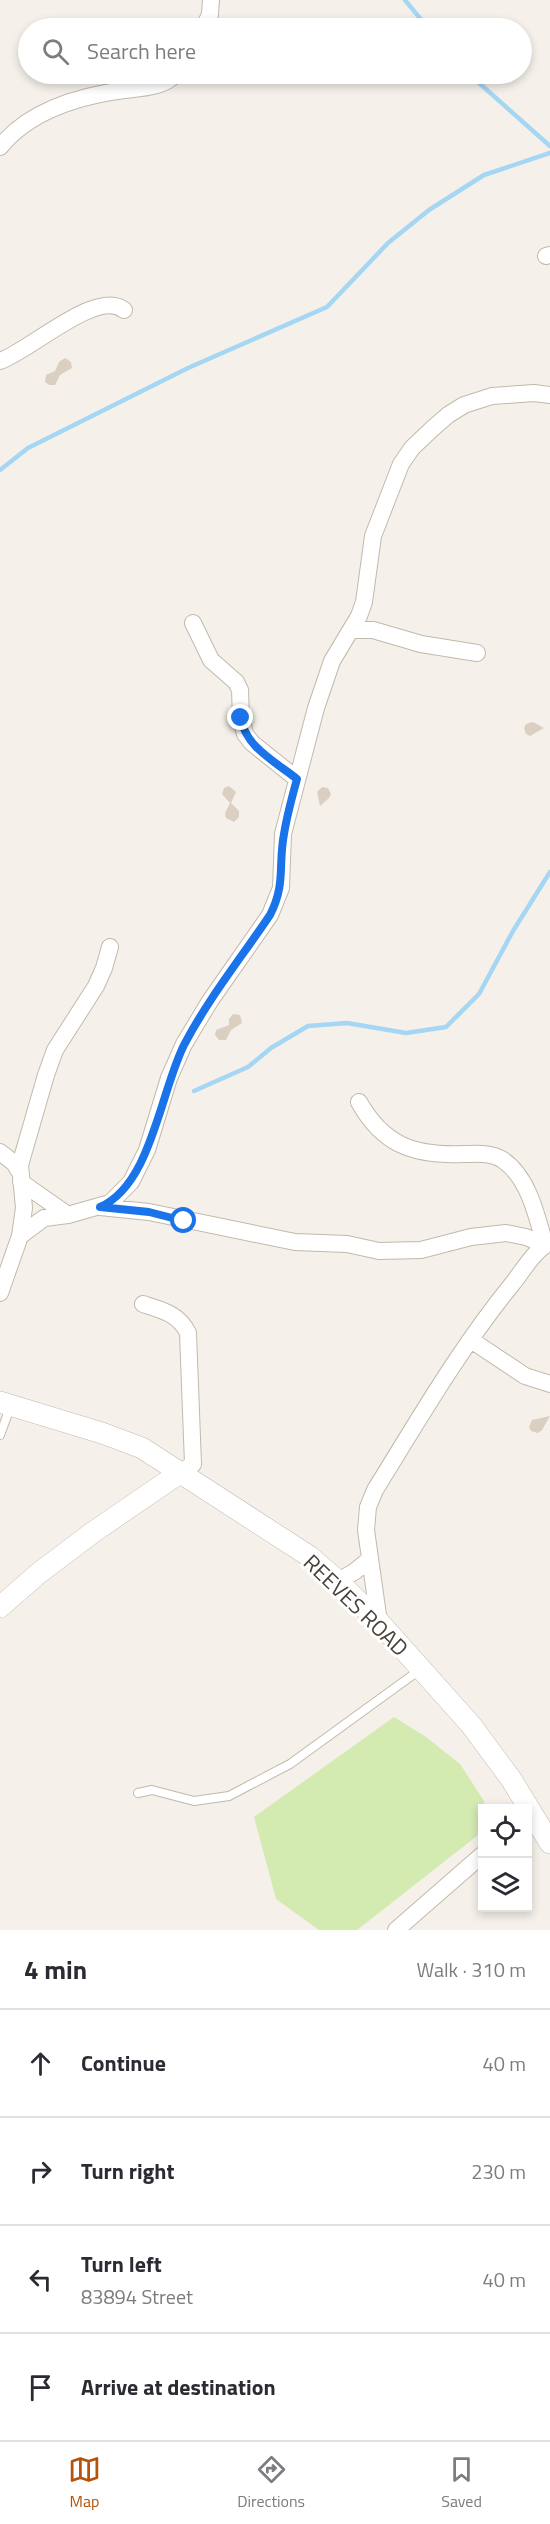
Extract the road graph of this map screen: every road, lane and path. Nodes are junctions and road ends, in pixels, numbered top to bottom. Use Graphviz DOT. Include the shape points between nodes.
graph roads {
  1 [pos="211,0"];
  2 [pos="208,18"];
  3 [pos="159,84"];
  4 [pos="0,147"];
  5 [pos="124,310"];
  6 [pos="0,361"];
  7 [pos="550,395"];
  8 [pos="193,623"];
  9 [pos="352,630"];
  10 [pos="477,653"];
  11 [pos="297,779"];
  12 [pos="110,947"];
  13 [pos="358,1102"];
  14 [pos="0,1152"];
  15 [pos="20,1176"];
  16 [pos="100,1207"];
  17 [pos="68,1215"];
  18 [pos="20,1236"];
  19 [pos="548,1244"];
  20 [pos="0,1289"];
  21 [pos="143,1304"];
  22 [pos="471,1340"];
  23 [pos="550,1384"];
  24 [pos="6,1403"];
  25 [pos="0,1435"];
  26 [pos="187,1468"];
  27 [pos="370,1559"];
  28 [pos="338,1581"];
  29 [pos="0,1607"];
  30 [pos="379,1622"];
  31 [pos="422,1669"];
  32 [pos="138,1793"];
  33 [pos="524,1804"];
  34 [pos="532,1818"];
  35 [pos="550,1843"];
  36 [pos="481,1858"];
  37 [pos="396,1930"];
  1 -- 2 [label="street"];
  3 -- 4 [label="street" via="90,97 45,112 19,128"];
  5 -- 6 [label="street" via="117,304 94,308 64,322 15,356"];
  7 -- 9 [label="street" via="492,396 464,405 412,448 401,464 376,528 364,602"];
  8 -- 11 [label="street" via="211,660 240,690 245,734"];
  9 -- 10 [label="street" via="373,630 421,644"];
  9 -- 11 [label="street" via="326,676"];
  11 -- 16 [label="street" via="284,834 277,902 184,1044 139,1169 121,1195"];
  12 -- 15 [label="street" via="89,1000 52,1056"];
  13 -- 19 [label="street" via="377,1130 409,1147 427,1153 488,1154 506,1162 536,1207"];
  14 -- 15 [label="street" via="14,1163"];
  15 -- 17 [label="street"];
  15 -- 18 [label="street" via="24,1208"];
  16 -- 17 [label="street"];
  16 -- 19 [label="street" via="149,1212 295,1242 347,1244 379,1251 421,1250 506,1233"];
  17 -- 18 [label="street" via="44,1218"];
  18 -- 20 [label="street"];
  19 -- 22 [label="street" via="495,1303"];
  21 -- 26 [label="street" via="174,1315 188,1333"];
  22 -- 23 [label="street" via="525,1376"];
  22 -- 27 [label="street" via="434,1392 375,1490 366,1517"];
  24 -- 25 [label="lane"];
  24 -- 26 [label="street, REEVES ROAD" via="102,1433"];
  26 -- 28 [label="street, REEVES ROAD"];
  26 -- 29 [label="street" via="92,1533"];
  27 -- 28 [label="street"];
  27 -- 30 [label="street"];
  28 -- 30 [label="street, REEVES ROAD"];
  30 -- 31 [label="street, REEVES ROAD"];
  31 -- 32 [label="lane" via="290,1764 229,1797 194,1801 152,1790"];
  31 -- 33 [label="street, REEVES ROAD" via="471,1725 511,1779"];
  34 -- 35 [label="street, REEVES ROAD"];
  36 -- 37 [label="street"];
}
